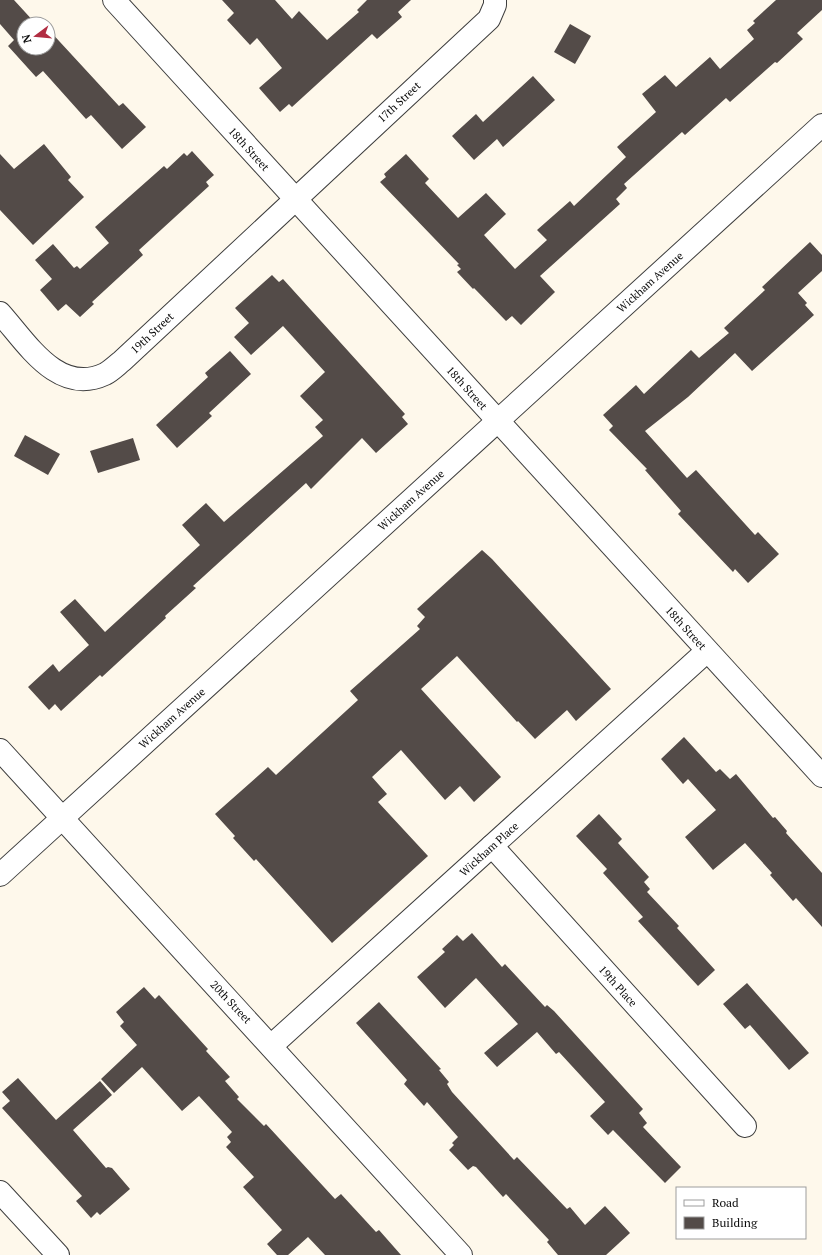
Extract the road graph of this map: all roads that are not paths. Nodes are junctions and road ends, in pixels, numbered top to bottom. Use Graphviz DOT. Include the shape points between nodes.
graph roads {
  1 [pos="114,0"];
  2 [pos="495,0"];
  3 [pos="822,125"];
  4 [pos="295,199"];
  5 [pos="0,313"];
  6 [pos="497,421"];
  7 [pos="708,651"];
  8 [pos="0,750"];
  9 [pos="822,776"];
  10 [pos="62,818"];
  11 [pos="492,846"];
  12 [pos="0,875"];
  13 [pos="271,1046"];
  14 [pos="745,1126"];
  15 [pos="0,1192"];
  16 [pos="58,1255"];
  17 [pos="461,1255"];
  1 -- 4 [label="street, 18th Street"];
  2 -- 4 [label="street, 17th Street" via="488,19"];
  3 -- 6 [label="street, Wickham Avenue"];
  4 -- 5 [label="street, 19th Street" via="105,374 83,380 64,377 52,370"];
  4 -- 6 [label="street, 18th Street"];
  6 -- 7 [label="street, 18th Street"];
  6 -- 10 [label="street, Wickham Avenue"];
  7 -- 9 [label="street, 18th Street"];
  7 -- 11 [label="street, Wickham Place"];
  8 -- 10 [label="street, 20th Street"];
  10 -- 12 [label="street, Wickham Avenue"];
  10 -- 13 [label="street, 20th Street"];
  11 -- 13 [label="street, Wickham Place"];
  11 -- 14 [label="street, 19th Place"];
  13 -- 17 [label="street, 20th Street"];
  15 -- 16 [label="street"];
}
